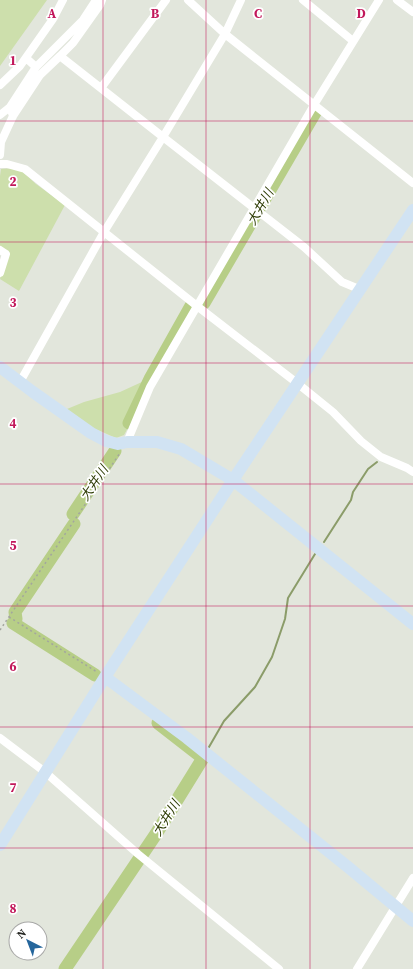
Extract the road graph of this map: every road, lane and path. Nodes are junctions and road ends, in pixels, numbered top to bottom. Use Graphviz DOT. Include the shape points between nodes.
graph roads {
  1 [pos="63,0"];
  2 [pos="96,0"];
  3 [pos="102,0"];
  4 [pos="166,0"];
  5 [pos="188,0"];
  6 [pos="242,0"];
  7 [pos="303,0"];
  8 [pos="379,0"];
  9 [pos="397,0"];
  10 [pos="413,12"];
  11 [pos="225,34"];
  12 [pos="353,41"];
  13 [pos="60,56"];
  14 [pos="26,58"];
  15 [pos="36,67"];
  16 [pos="0,85"];
  17 [pos="101,88"];
  18 [pos="314,105"];
  19 [pos="10,107"];
  20 [pos="0,115"];
  21 [pos="13,116"];
  22 [pos="163,137"];
  23 [pos="0,142"];
  24 [pos="0,155"];
  25 [pos="0,164"];
  26 [pos="413,183"];
  27 [pos="254,208"];
  28 [pos="413,210"];
  29 [pos="104,232"];
  30 [pos="0,250"];
  31 [pos="0,273"];
  32 [pos="359,289"];
  33 [pos="197,306"];
  34 [pos="0,367"];
  35 [pos="20,382"];
  36 [pos="298,382"];
  37 [pos="127,442"];
  38 [pos="413,472"];
  39 [pos="233,480"];
  40 [pos="9,617"];
  41 [pos="413,624"];
  42 [pos="0,630"];
  43 [pos="105,677"];
  44 [pos="0,738"];
  45 [pos="45,772"];
  46 [pos="0,845"];
  47 [pos="413,878"];
  48 [pos="397,906"];
  49 [pos="413,921"];
  50 [pos="280,969"];
  51 [pos="357,969"];
  1 -- 14 [label="street"];
  2 -- 15 [label="street" via="83,20"];
  3 -- 13 [label="street" via="73,43"];
  4 -- 17 [label="street"];
  5 -- 11 [label="street"];
  6 -- 11 [label="street"];
  7 -- 12 [label="street"];
  8 -- 12 [label="street"];
  9 -- 10 [label="street"];
  11 -- 18 [label="street"];
  11 -- 22 [label="street"];
  12 -- 18 [label="street"];
  13 -- 17 [label="street"];
  13 -- 21 [label="street" via="40,75"];
  14 -- 15 [label="street"];
  14 -- 16 [label="street"];
  15 -- 19 [label="street"];
  17 -- 22 [label="street"];
  18 -- 26 [label="street"];
  18 -- 27 [label="street"];
  19 -- 20 [label="street"];
  19 -- 21 [label="street"];
  21 -- 23 [label="street"];
  22 -- 27 [label="street"];
  22 -- 29 [label="street"];
  23 -- 24 [label="street"];
  25 -- 29 [label="street" via="25,169"];
  27 -- 32 [label="street" via="304,247 342,282"];
  27 -- 33 [label="street"];
  28 -- 32 [label="street"];
  29 -- 33 [label="street"];
  29 -- 35 [label="street"];
  30 -- 31 [label="street" via="6,254"];
  32 -- 36 [label="street"];
  33 -- 36 [label="street"];
  33 -- 37 [label="street" via="150,387"];
  34 -- 35 [label="street"];
  35 -- 37 [label="street" via="91,433 106,441 118,444"];
  36 -- 38 [label="street" via="333,412 361,442 381,457"];
  36 -- 39 [label="street"];
  37 -- 39 [label="street" via="157,442 181,449"];
  37 -- 40 [label="path"];
  39 -- 41 [label="street"];
  39 -- 43 [label="street"];
  40 -- 42 [label="path"];
  40 -- 43 [label="path"];
  43 -- 45 [label="street"];
  43 -- 48 [label="street" via="187,738"];
  44 -- 45 [label="street"];
  45 -- 46 [label="street"];
  45 -- 50 [label="street" via="140,856"];
  47 -- 48 [label="street"];
  48 -- 49 [label="street"];
  48 -- 51 [label="street"];
}
